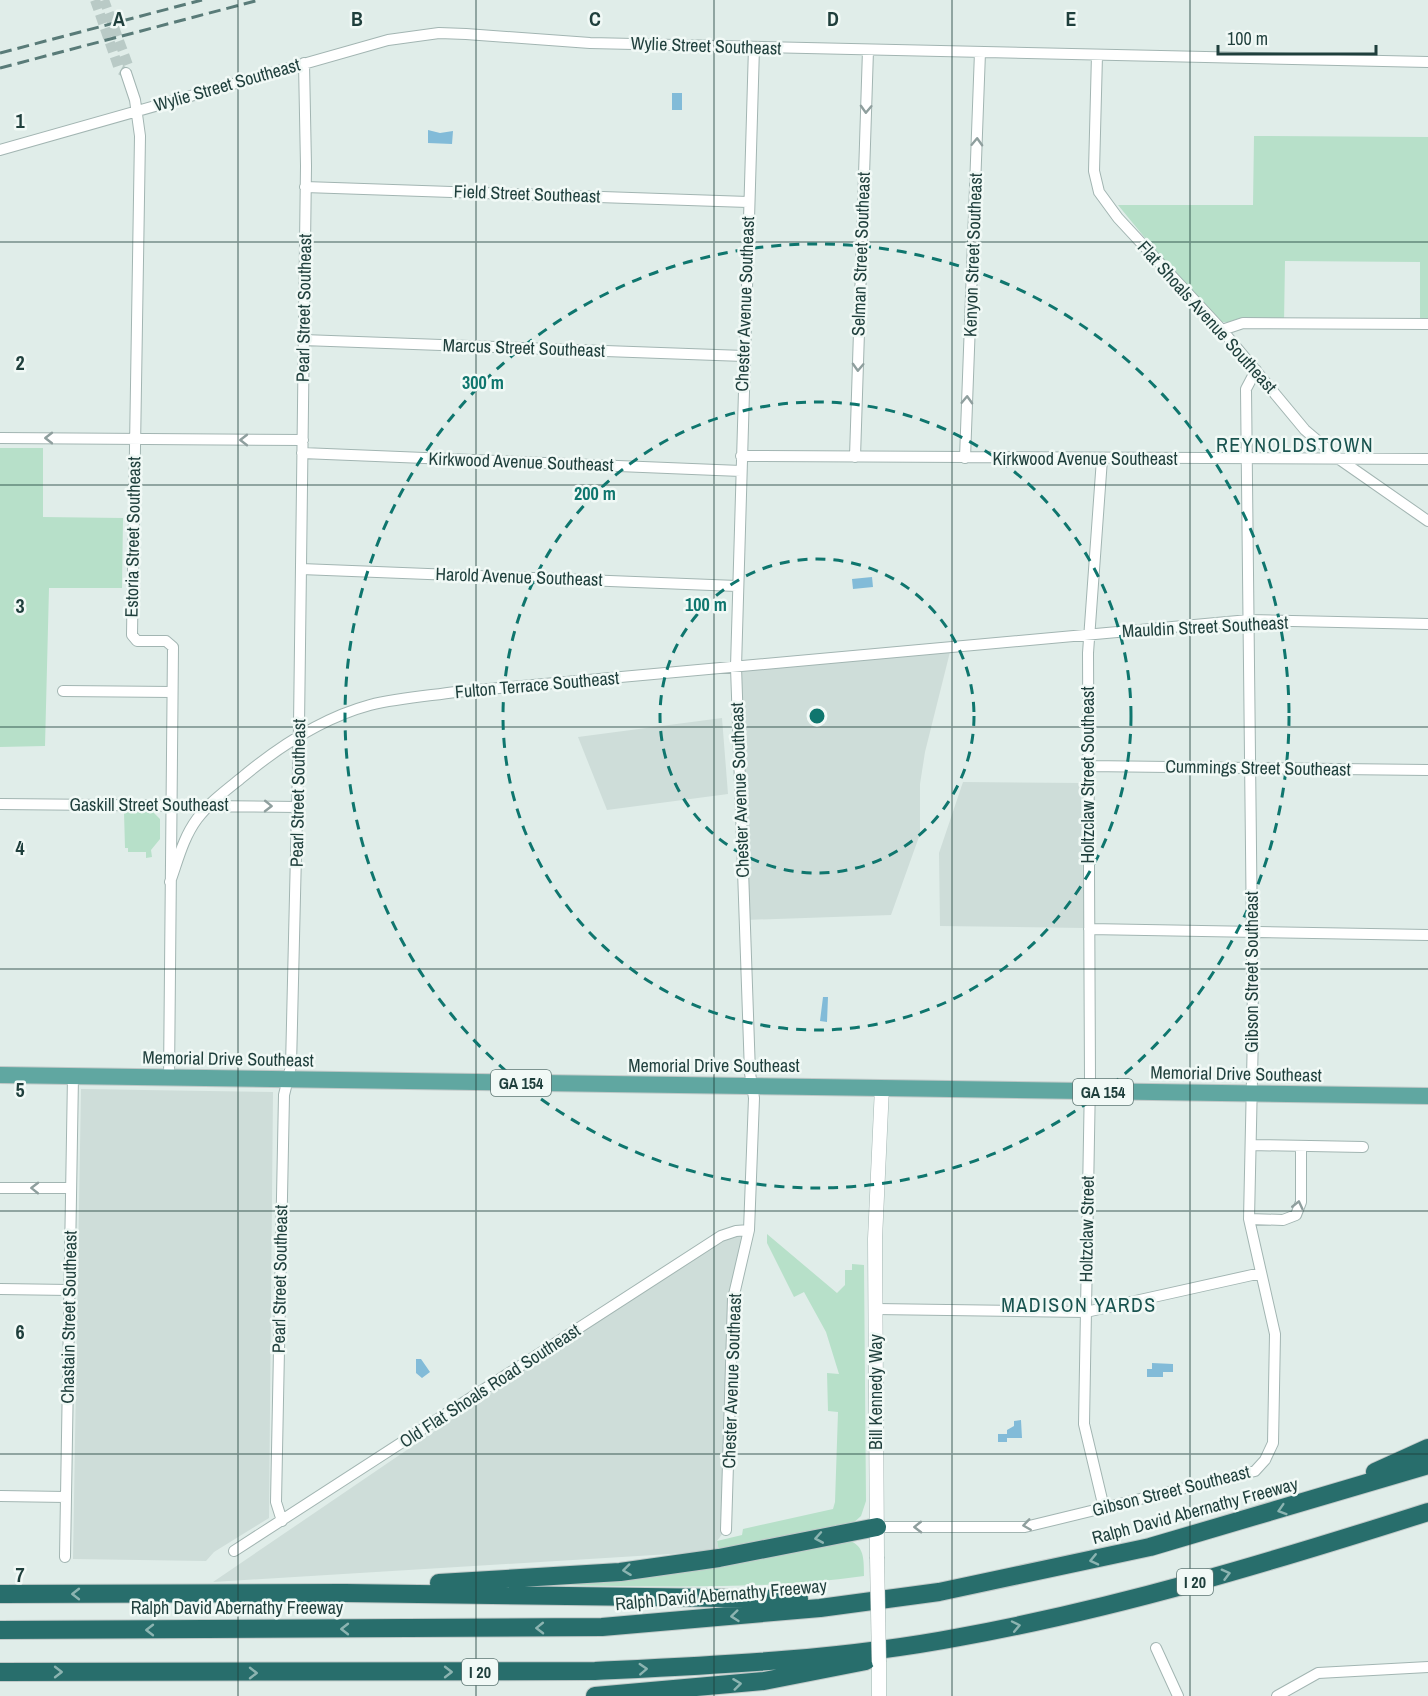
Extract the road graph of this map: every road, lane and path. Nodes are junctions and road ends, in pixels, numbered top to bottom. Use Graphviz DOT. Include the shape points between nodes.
graph roads {
  1 [pos="754,47"];
  2 [pos="868,50"];
  3 [pos="981,52"];
  4 [pos="1097,55"];
  5 [pos="1428,62"];
  6 [pos="304,63"];
  7 [pos="126,73"];
  8 [pos="138,111"];
  9 [pos="0,150"];
  10 [pos="305,187"];
  11 [pos="748,202"];
  12 [pos="1428,324"];
  13 [pos="1222,330"];
  14 [pos="303,340"];
  15 [pos="744,356"];
  16 [pos="1256,370"];
  17 [pos="0,438"];
  18 [pos="135,439"];
  19 [pos="303,440"];
  20 [pos="302,453"];
  21 [pos="741,456"];
  22 [pos="855,457"];
  23 [pos="965,458"];
  24 [pos="1102,459"];
  25 [pos="1247,459"];
  26 [pos="1339,459"];
  27 [pos="1428,459"];
  28 [pos="741,471"];
  29 [pos="1428,521"];
  30 [pos="301,569"];
  31 [pos="737,586"];
  32 [pos="1249,620"];
  33 [pos="1428,624"];
  34 [pos="1089,634"];
  35 [pos="982,644"];
  36 [pos="736,666"];
  37 [pos="63,691"];
  38 [pos="172,692"];
  39 [pos="299,736"];
  40 [pos="1088,766"];
  41 [pos="1252,768"];
  42 [pos="1428,770"];
  43 [pos="0,804"];
  44 [pos="171,805"];
  45 [pos="209,805"];
  46 [pos="298,807"];
  47 [pos="170,882"];
  48 [pos="1089,929"];
  49 [pos="1253,932"];
  50 [pos="1428,935"];
  51 [pos="0,1075"];
  52 [pos="73,1076"];
  53 [pos="169,1077"];
  54 [pos="288,1079"];
  55 [pos="752,1086"];
  56 [pos="882,1087"];
  57 [pos="1090,1091"];
  58 [pos="1251,1094"];
  59 [pos="1428,1096"];
  60 [pos="1251,1145"];
  61 [pos="1301,1146"];
  62 [pos="1363,1147"];
  63 [pos="0,1188"];
  64 [pos="71,1188"];
  65 [pos="1249,1220"];
  66 [pos="749,1230"];
  67 [pos="1262,1273"];
  68 [pos="0,1289"];
  69 [pos="69,1290"];
  70 [pos="876,1309"];
  71 [pos="1086,1312"];
  72 [pos="1428,1448"];
  73 [pos="1428,1465"];
  74 [pos="1338,1493"];
  75 [pos="0,1496"];
  76 [pos="66,1497"];
  77 [pos="1104,1508"];
  78 [pos="1428,1512"];
  79 [pos="282,1521"];
  80 [pos="877,1527"];
  81 [pos="726,1530"];
  82 [pos="234,1551"];
  83 [pos="65,1557"];
  84 [pos="939,1592"];
  85 [pos="345,1593"];
  86 [pos="0,1594"];
  87 [pos="0,1630"];
  88 [pos="959,1638"];
  89 [pos="1156,1648"];
  90 [pos="1428,1667"];
  91 [pos="0,1672"];
  92 [pos="879,1695"];
  93 [pos="595,1696"];
  94 [pos="1178,1696"];
  95 [pos="1277,1696"];
  1 -- 2 [label="street, Wylie Street Southeast"];
  1 -- 6 [label="street, Wylie Street Southeast" via="590,43 439,33 388,40"];
  1 -- 11 [label="street, Chester Avenue Southeast"];
  2 -- 3 [label="street, Wylie Street Southeast"];
  2 -- 22 [label="street, Selman Street Southeast, one-way"];
  3 -- 4 [label="street, Wylie Street Southeast"];
  23 -- 3 [label="street, Kenyon Street Southeast, one-way"];
  4 -- 5 [label="street, Wylie Street Southeast"];
  4 -- 13 [label="street, Flat Shoals Avenue Southeast" via="1094,171 1099,192 1118,218"];
  6 -- 8 [label="street, Wylie Street Southeast"];
  6 -- 10 [label="street, Pearl Street Southeast"];
  7 -- 8 [label="street, Estoria Street Southeast"];
  8 -- 9 [label="street, Wylie Street Southeast"];
  8 -- 18 [label="street, Estoria Street Southeast"];
  10 -- 11 [label="street, Field Street Southeast"];
  10 -- 14 [label="street, Pearl Street Southeast"];
  11 -- 15 [label="street, Chester Avenue Southeast"];
  12 -- 13 [label="street" via="1243,323"];
  13 -- 16 [label="street, Flat Shoals Avenue Southeast"];
  14 -- 15 [label="street, Marcus Street Southeast"];
  14 -- 19 [label="street, Pearl Street Southeast"];
  15 -- 21 [label="street, Chester Avenue Southeast"];
  16 -- 25 [label="street, Gibson Street Southeast" via="1246,389"];
  16 -- 26 [label="street, Flat Shoals Avenue Southeast" via="1305,429"];
  18 -- 17 [label="street, one-way"];
  19 -- 18 [label="street, one-way"];
  18 -- 38 [label="street, Estoria Street Southeast" via="132,635 137,641 171,644"];
  19 -- 20 [label="street, Pearl Street Southeast"];
  20 -- 28 [label="street, Kirkwood Avenue Southeast"];
  20 -- 30 [label="street, Pearl Street Southeast"];
  21 -- 22 [label="street, Kirkwood Avenue Southeast"];
  21 -- 28 [label="street, Chester Avenue Southeast"];
  22 -- 23 [label="street, Kirkwood Avenue Southeast"];
  23 -- 24 [label="street, Kirkwood Avenue Southeast"];
  24 -- 25 [label="street, Kirkwood Avenue Southeast"];
  24 -- 34 [label="street, Holtzclaw Street Southeast"];
  25 -- 26 [label="street, Kirkwood Avenue Southeast"];
  25 -- 32 [label="street, Gibson Street Southeast"];
  26 -- 27 [label="street, Kirkwood Avenue Southeast"];
  26 -- 29 [label="street, Flat Shoals Avenue Southeast"];
  28 -- 31 [label="street, Chester Avenue Southeast"];
  30 -- 31 [label="street, Harold Avenue Southeast"];
  30 -- 39 [label="street, Pearl Street Southeast"];
  31 -- 36 [label="street, Chester Avenue Southeast"];
  32 -- 33 [label="street, Mauldin Street Southeast"];
  32 -- 34 [label="street, Mauldin Street Southeast"];
  32 -- 41 [label="street, Gibson Street Southeast"];
  34 -- 35 [label="street, Mauldin Street Southeast"];
  34 -- 40 [label="street, Holtzclaw Street Southeast"];
  35 -- 36 [label="street, Fulton Terrace Southeast"];
  36 -- 39 [label="street, Fulton Terrace Southeast" via="394,700 345,713"];
  36 -- 55 [label="street, Chester Avenue Southeast"];
  37 -- 38 [label="street"];
  38 -- 44 [label="street, Estoria Street Southeast"];
  39 -- 45 [label="street, Fulton Terrace Southeast"];
  39 -- 46 [label="street, Pearl Street Southeast"];
  40 -- 41 [label="street, Cummings Street Southeast"];
  40 -- 48 [label="street, Holtzclaw Street Southeast"];
  41 -- 42 [label="street, Cummings Street Southeast"];
  41 -- 49 [label="street, Gibson Street Southeast"];
  43 -- 44 [label="street, Gaskill Street Southeast"];
  44 -- 45 [label="street, Gaskill Street Southeast"];
  44 -- 47 [label="street, Estoria Street Southeast"];
  45 -- 46 [label="street, Gaskill Street Southeast, one-way"];
  45 -- 47 [label="street, Fulton Terrace Southeast" via="185,839"];
  46 -- 54 [label="street, Pearl Street Southeast"];
  47 -- 53 [label="street, Estoria Street Southeast"];
  48 -- 49 [label="street"];
  48 -- 57 [label="street, Holtzclaw Street Southeast"];
  49 -- 50 [label="street"];
  49 -- 58 [label="street, Gibson Street Southeast"];
  51 -- 52 [label="main road, Memorial Drive Southeast / GA 154"];
  52 -- 53 [label="main road, Memorial Drive Southeast / GA 154"];
  52 -- 64 [label="street, Chastain Street Southeast"];
  53 -- 54 [label="main road, Memorial Drive Southeast / GA 154"];
  54 -- 55 [label="main road, Memorial Drive Southeast / GA 154"];
  54 -- 79 [label="street, Pearl Street Southeast" via="284,1095 276,1502"];
  55 -- 56 [label="main road, Memorial Drive Southeast / GA 154"];
  55 -- 66 [label="street, Chester Avenue Southeast"];
  56 -- 57 [label="main road, Memorial Drive Southeast / GA 154"];
  56 -- 70 [label="street, Bill Kennedy Way"];
  57 -- 58 [label="main road, Memorial Drive Southeast / GA 154"];
  57 -- 71 [label="street, Holtzclaw Street"];
  58 -- 59 [label="main road, Memorial Drive Southeast / GA 154"];
  58 -- 60 [label="street, Gibson Street Southeast"];
  60 -- 61 [label="street"];
  60 -- 65 [label="street, Gibson Street Southeast"];
  61 -- 62 [label="street"];
  65 -- 61 [label="street, one-way" via="1283,1220 1296,1215 1301,1202"];
  64 -- 63 [label="street, one-way"];
  64 -- 69 [label="street, Chastain Street Southeast"];
  65 -- 67 [label="street, Gibson Street Southeast"];
  66 -- 79 [label="street, Old Flat Shoals Road Southeast" via="721,1236"];
  66 -- 81 [label="street, Chester Avenue Southeast" via="733,1299"];
  67 -- 71 [label="street"];
  67 -- 77 [label="street, Gibson Street Southeast" via="1275,1334 1273,1443 1265,1460 1255,1471"];
  68 -- 69 [label="street"];
  69 -- 76 [label="street, Chastain Street Southeast"];
  70 -- 71 [label="street"];
  70 -- 80 [label="street, Bill Kennedy Way"];
  71 -- 77 [label="street, Holtzclaw Street" via="1084,1424"];
  72 -- 74 [label="highway"];
  73 -- 74 [label="highway, Ralph David Abernathy Freeway"];
  74 -- 84 [label="highway, Ralph David Abernathy Freeway, one-way" via="1150,1547"];
  75 -- 76 [label="street"];
  76 -- 83 [label="street, Chastain Street Southeast"];
  77 -- 80 [label="street, Gibson Street Southeast, one-way" via="1025,1527"];
  88 -- 78 [label="highway, I 20, one-way" via="1056,1618 1223,1574"];
  79 -- 82 [label="street, Old Flat Shoals Road Southeast"];
  80 -- 85 [label="highway, one-way" via="719,1558 620,1572"];
  80 -- 92 [label="street, Bill Kennedy Way, bridge"];
  84 -- 85 [label="highway" via="739,1600"];
  84 -- 87 [label="highway, Ralph David Abernathy Freeway, one-way" via="820,1608 602,1627"];
  85 -- 86 [label="highway, one-way"];
  91 -- 88 [label="highway, I 20, one-way" via="595,1671 782,1660"];
  93 -- 88 [label="highway, one-way" via="764,1681 834,1669"];
  89 -- 94 [label="street"];
  90 -- 95 [label="street" via="1318,1673"];
}
